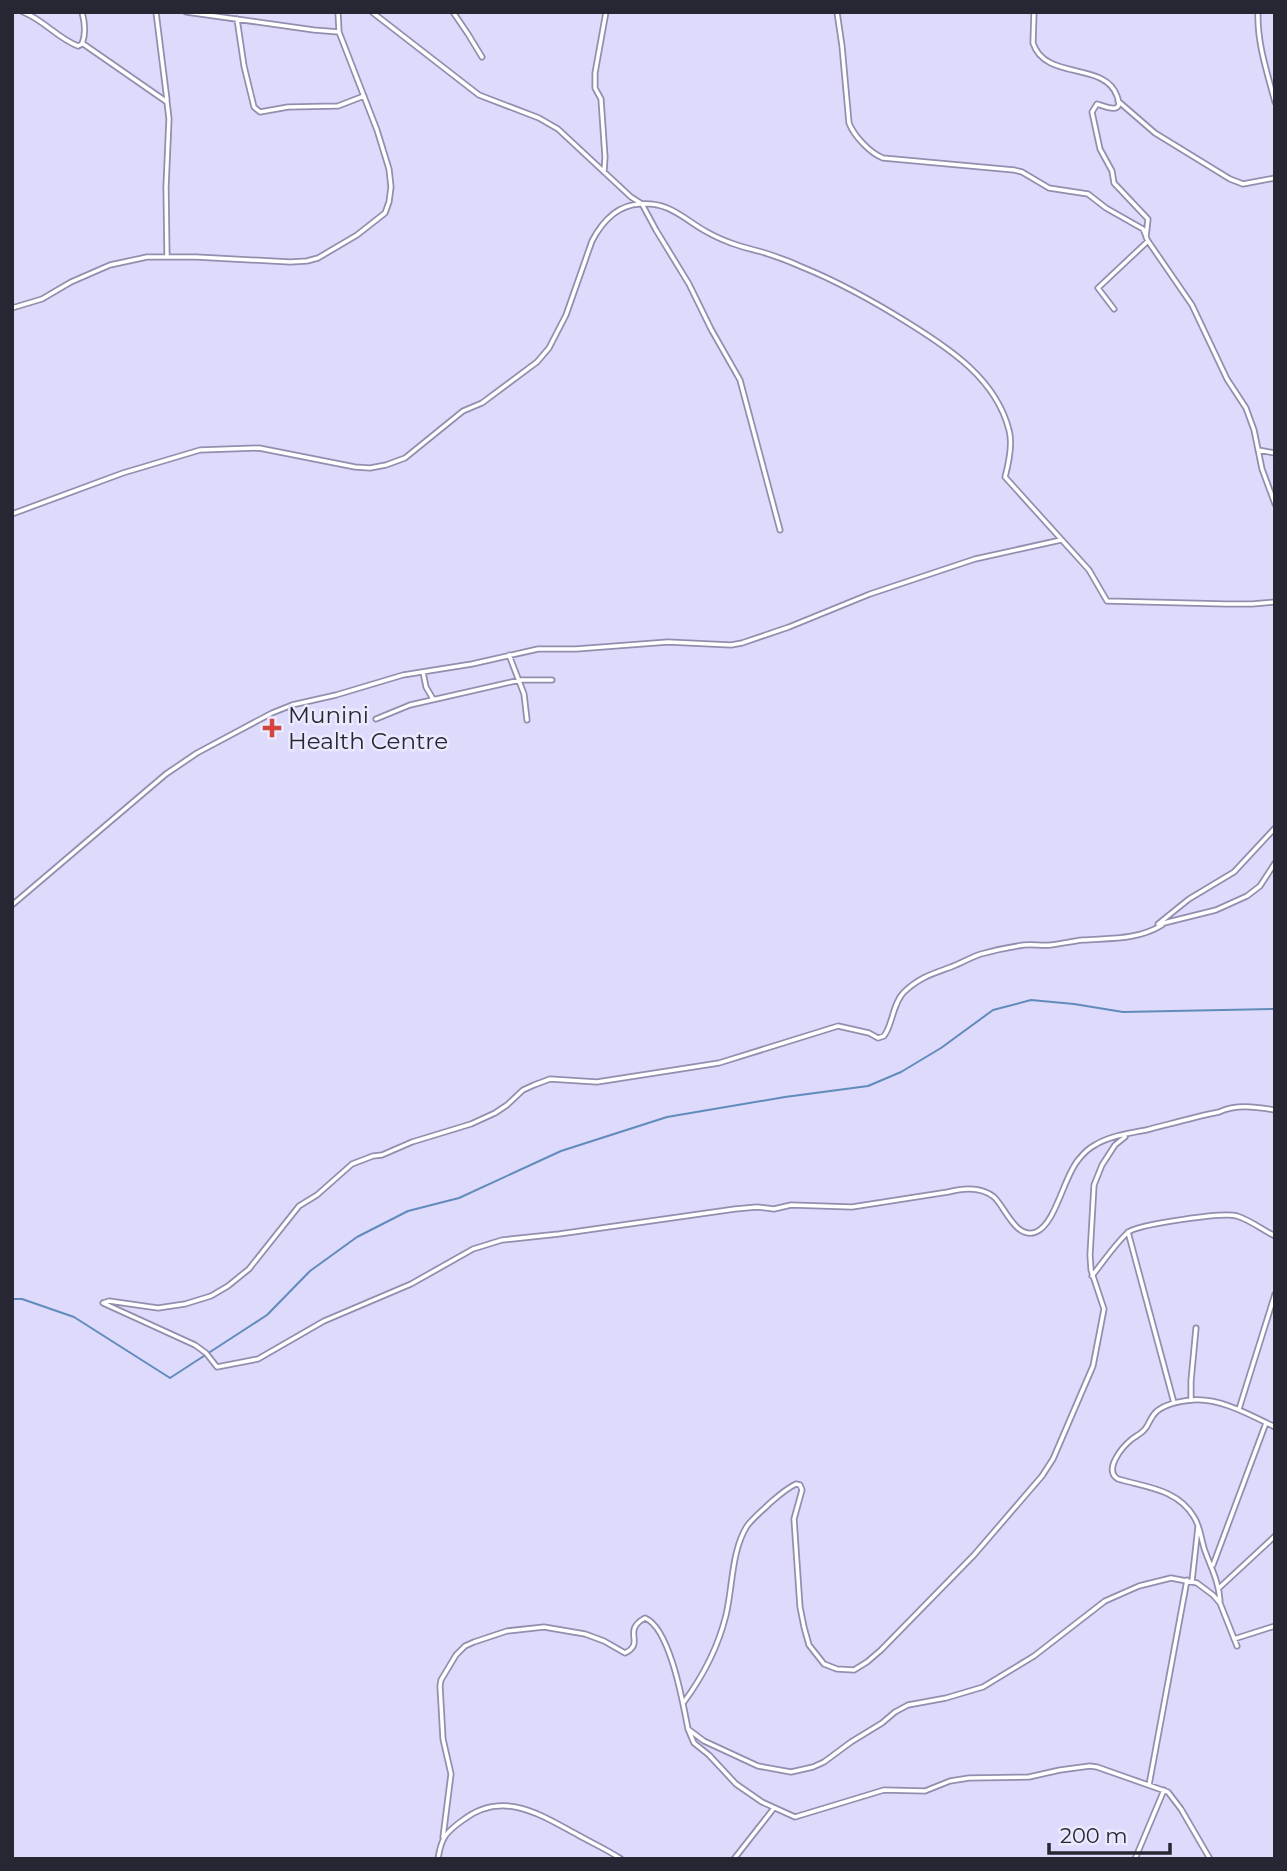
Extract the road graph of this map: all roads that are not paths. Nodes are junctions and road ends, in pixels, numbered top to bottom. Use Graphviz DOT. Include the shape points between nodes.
graph roads {
  1 [pos="23,12"];
  2 [pos="82,12"];
  3 [pos="156,12"];
  4 [pos="186,12"];
  5 [pos="338,12"];
  6 [pos="372,12"];
  7 [pos="453,12"];
  8 [pos="606,12"];
  9 [pos="837,12"];
  10 [pos="1034,12"];
  11 [pos="1258,12"];
  12 [pos="237,19"];
  13 [pos="339,32"];
  14 [pos="82,43"];
  15 [pos="481,57"];
  16 [pos="364,96"];
  17 [pos="1118,100"];
  18 [pos="167,102"];
  19 [pos="1275,102"];
  20 [pos="604,172"];
  21 [pos="1275,178"];
  22 [pos="642,204"];
  23 [pos="1147,239"];
  24 [pos="167,257"];
  25 [pos="12,308"];
  26 [pos="1114,309"];
  27 [pos="1258,450"];
  28 [pos="1275,453"];
  29 [pos="1275,504"];
  30 [pos="12,513"];
  31 [pos="780,530"];
  32 [pos="1061,540"];
  33 [pos="1275,602"];
  34 [pos="509,655"];
  35 [pos="424,672"];
  36 [pos="520,680"];
  37 [pos="552,680"];
  38 [pos="433,699"];
  39 [pos="376,719"];
  40 [pos="527,719"];
  41 [pos="1275,828"];
  42 [pos="1275,863"];
  43 [pos="12,905"];
  44 [pos="1158,924"];
  45 [pos="1275,1110"];
  46 [pos="1129,1133"];
  47 [pos="1129,1232"];
  48 [pos="1275,1236"];
  49 [pos="1092,1276"];
  50 [pos="1275,1294"];
  51 [pos="1196,1328"];
  52 [pos="1191,1400"];
  53 [pos="1174,1403"];
  54 [pos="1239,1410"];
  55 [pos="1266,1423"];
  56 [pos="1275,1427"];
  57 [pos="1198,1525"];
  58 [pos="1275,1536"];
  59 [pos="1212,1566"];
  60 [pos="1190,1581"];
  61 [pos="1219,1588"];
  62 [pos="1220,1603"];
  63 [pos="1275,1626"];
  64 [pos="1234,1639"];
  65 [pos="1237,1646"];
  66 [pos="683,1704"];
  67 [pos="688,1729"];
  68 [pos="1149,1786"];
  69 [pos="1164,1790"];
  70 [pos="774,1808"];
  71 [pos="443,1837"];
  72 [pos="438,1859"];
  73 [pos="621,1859"];
  74 [pos="734,1859"];
  75 [pos="1135,1859"];
  76 [pos="1210,1859"];
  1 -- 14 [label="street" via="72,44"];
  2 -- 14 [label="street"];
  3 -- 18 [label="street"];
  4 -- 12 [label="street"];
  5 -- 13 [label="street"];
  6 -- 20 [label="street" via="479,95 558,129"];
  7 -- 15 [label="street"];
  8 -- 20 [label="street" via="595,73 601,99"];
  9 -- 23 [label="street" via="849,123 877,156 1022,172 1049,188 1088,194 1143,229"];
  10 -- 17 [label="street" via="1036,50 1055,65 1105,80"];
  11 -- 19 [label="street" via="1261,47"];
  12 -- 13 [label="street"];
  12 -- 16 [label="street" via="254,107 260,112 338,106"];
  13 -- 16 [label="street"];
  14 -- 18 [label="street"];
  16 -- 24 [label="street" via="384,150 391,187 385,213 374,223 307,261"];
  17 -- 21 [label="street" via="1155,133 1230,179 1243,184"];
  17 -- 23 [label="street" via="1110,110 1097,104 1093,121 1114,183 1148,219"];
  18 -- 24 [label="street"];
  20 -- 22 [label="street"];
  22 -- 30 [label="street" via="615,213 597,230 566,315 537,362 405,457 370,468 259,448 200,450"];
  22 -- 31 [label="street" via="740,380"];
  22 -- 32 [label="street" via="679,212 733,244 821,275 875,301 953,352 985,384 1009,427 1005,477"];
  23 -- 26 [label="street" via="1098,288"];
  23 -- 27 [label="street" via="1192,305 1246,408"];
  24 -- 25 [label="street" via="110,265 42,299"];
  27 -- 28 [label="street"];
  27 -- 29 [label="street"];
  32 -- 33 [label="street" via="1110,602"];
  32 -- 34 [label="street" via="975,559 742,643 668,642 538,649"];
  34 -- 35 [label="street"];
  34 -- 36 [label="street"];
  35 -- 38 [label="street"];
  35 -- 43 [label="street" via="292,705 198,753 157,781"];
  36 -- 37 [label="street"];
  36 -- 38 [label="street"];
  36 -- 40 [label="street"];
  38 -- 39 [label="street"];
  41 -- 44 [label="street" via="1234,873"];
  42 -- 44 [label="street" via="1247,896 1216,910"];
  44 -- 46 [label="street" via="1162,925 1146,933 1120,938 999,950 928,974 905,991 887,1031 878,1038 838,1026 719,1063 597,1082 550,1079 534,1084 495,1113 471,1124 352,1164 299,1206 249,1269 205,1299 158,1308 103,1303 195,1345 217,1367 258,1359 324,1321 411,1284 472,1249 502,1240 735,1209 858,1206 962,1188 995,1198 1013,1224 1033,1233 1044,1226 1058,1203 1076,1162 1096,1144"];
  45 -- 46 [label="street" via="1230,1107"];
  46 -- 49 [label="street" via="1115,1145 1096,1175"];
  47 -- 48 [label="street" via="1226,1214"];
  47 -- 49 [label="street"];
  47 -- 53 [label="street"];
  49 -- 66 [label="street" via="1103,1316 1093,1366 1063,1439 1042,1476 967,1562 867,1662 854,1670 829,1667 809,1645 800,1607 794,1519 802,1490 800,1485 791,1486 747,1526 714,1650"];
  50 -- 54 [label="street"];
  51 -- 52 [label="street"];
  52 -- 53 [label="street"];
  52 -- 54 [label="street"];
  53 -- 57 [label="street" via="1152,1416 1116,1459 1111,1472 1118,1479 1167,1493 1187,1508"];
  54 -- 55 [label="street"];
  55 -- 56 [label="street"];
  55 -- 59 [label="street"];
  57 -- 59 [label="street"];
  57 -- 60 [label="street"];
  58 -- 61 [label="street"];
  59 -- 61 [label="street"];
  60 -- 62 [label="street"];
  60 -- 67 [label="street" via="1171,1578 1154,1582 1105,1601 1009,1673 974,1691 908,1705 813,1767 791,1772 758,1766"];
  60 -- 68 [label="street"];
  61 -- 62 [label="street"];
  62 -- 64 [label="street"];
  63 -- 64 [label="street"];
  64 -- 65 [label="street"];
  66 -- 67 [label="street"];
  66 -- 71 [label="street" via="674,1664 656,1626 645,1618 635,1624 634,1646 625,1653 585,1634 544,1627 507,1631 465,1647 440,1686 443,1740 451,1774"];
  67 -- 70 [label="street" via="694,1743 736,1784"];
  68 -- 69 [label="street"];
  68 -- 70 [label="street" via="1090,1766 1029,1777 969,1777 925,1791 884,1790 797,1816"];
  69 -- 75 [label="street"];
  69 -- 76 [label="street" via="1174,1798"];
  70 -- 74 [label="street"];
  71 -- 72 [label="street"];
  71 -- 73 [label="street" via="481,1809 509,1806 531,1810"];
}
